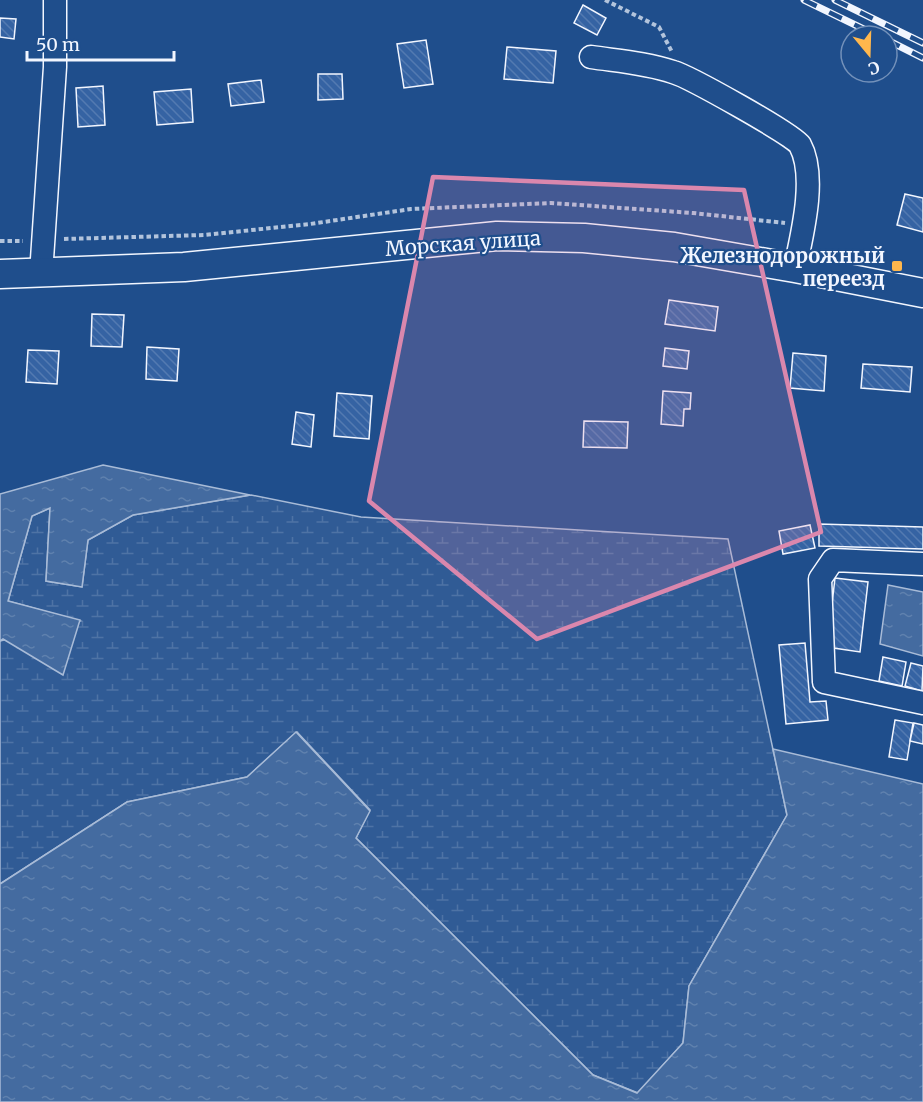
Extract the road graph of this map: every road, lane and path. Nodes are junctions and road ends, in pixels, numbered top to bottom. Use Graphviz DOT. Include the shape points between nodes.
graph roads {
  1 [pos="55,0"];
  2 [pos="604,0"];
  3 [pos="591,57"];
  4 [pos="674,72"];
  5 [pos="795,268"];
  6 [pos="0,274"];
  7 [pos="41,274"];
  8 [pos="923,293"];
  9 [pos="923,564"];
  10 [pos="923,703"];
  1 -- 7 [label="street" via="55,67"];
  2 -- 4 [label="path" via="659,27 671,48"];
  3 -- 4 [label="street"];
  4 -- 5 [label="street" via="782,130 800,144 809,188"];
  5 -- 7 [label="main road, Морская улица" via="674,247 584,238 496,236 184,267"];
  5 -- 8 [label="main road, Морская улица"];
  6 -- 7 [label="main road, Морская улица"];
  9 -- 10 [label="street" via="833,560 820,579 824,682"];
}
